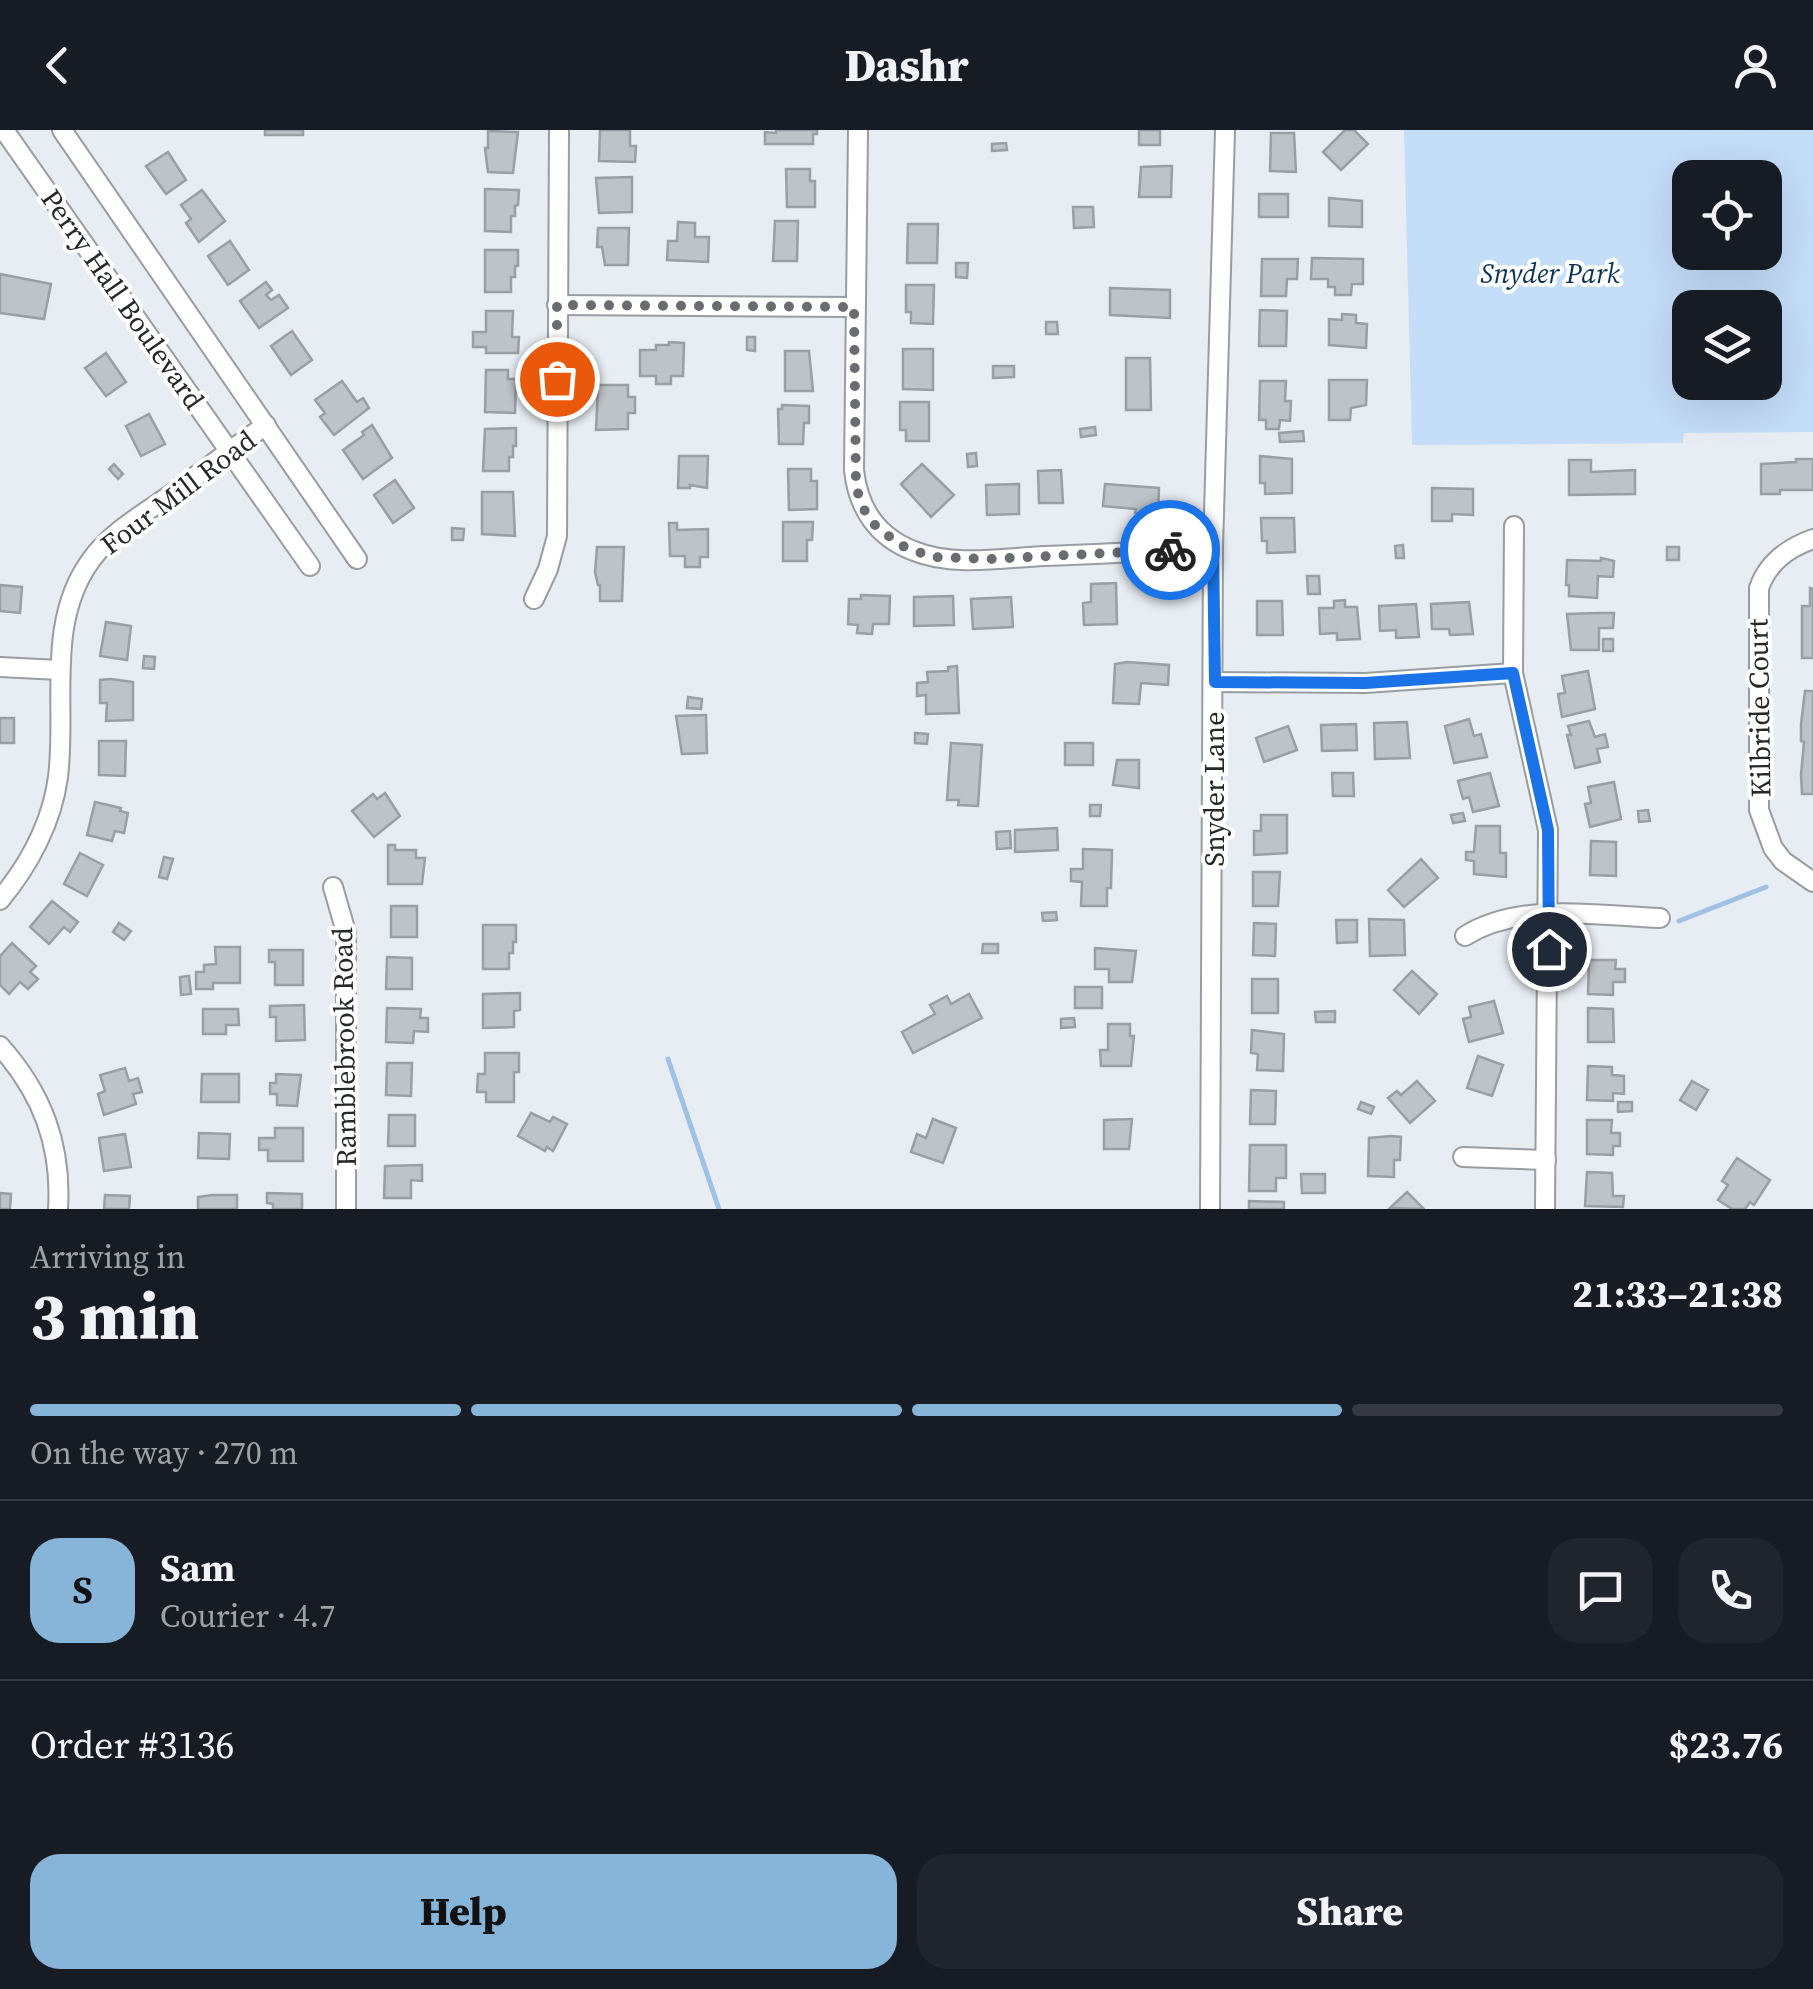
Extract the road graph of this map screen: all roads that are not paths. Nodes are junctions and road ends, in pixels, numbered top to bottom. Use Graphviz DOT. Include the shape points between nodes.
graph roads {
  1 [pos="4,130"];
  2 [pos="62,130"];
  3 [pos="559,130"];
  4 [pos="858,130"];
  5 [pos="1225,130"];
  6 [pos="557,305"];
  7 [pos="854,307"];
  8 [pos="266,425"];
  9 [pos="230,450"];
  10 [pos="1514,526"];
  11 [pos="1813,538"];
  12 [pos="1213,548"];
  13 [pos="357,560"];
  14 [pos="310,566"];
  15 [pos="534,599"];
  16 [pos="0,667"];
  17 [pos="59,670"];
  18 [pos="1513,673"];
  19 [pos="1215,682"];
  20 [pos="1813,882"];
  21 [pos="333,886"];
  22 [pos="0,900"];
  23 [pos="1550,914"];
  24 [pos="1660,918"];
  25 [pos="1465,936"];
  26 [pos="0,1046"];
  27 [pos="1463,1157"];
  28 [pos="1546,1160"];
  29 [pos="58,1209"];
  30 [pos="346,1209"];
  31 [pos="1210,1209"];
  32 [pos="1545,1209"];
  1 -- 9 [label="street, Perry Hall Boulevard"];
  2 -- 8 [label="street, Perry Hall Boulevard"];
  3 -- 6 [label="street"];
  4 -- 7 [label="street"];
  5 -- 12 [label="street, Snyder Lane"];
  6 -- 7 [label="street"];
  6 -- 15 [label="street" via="557,536"];
  7 -- 12 [label="street" via="856,488 866,514 900,545 958,559"];
  8 -- 9 [label="street, Four Mill Road"];
  8 -- 13 [label="street, Perry Hall Boulevard"];
  9 -- 14 [label="street, Perry Hall Boulevard"];
  9 -- 17 [label="street, Four Mill Road" via="124,528 90,562 68,608"];
  10 -- 18 [label="street"];
  11 -- 20 [label="street, Kilbride Court" via="1780,556 1759,588 1757,783 1762,827 1772,848"];
  12 -- 19 [label="street, Snyder Lane"];
  16 -- 17 [label="street"];
  17 -- 22 [label="street, Four Mill Road" via="54,798 39,840"];
  18 -- 19 [label="street" via="1365,683"];
  18 -- 23 [label="street" via="1548,830"];
  19 -- 31 [label="street, Snyder Lane"];
  21 -- 30 [label="street, Ramblebrook Road" via="346,932"];
  23 -- 24 [label="street"];
  23 -- 25 [label="street" via="1506,919"];
  23 -- 28 [label="street"];
  26 -- 29 [label="street" via="44,1109 56,1157"];
  27 -- 28 [label="street"];
  28 -- 32 [label="street"];
}
